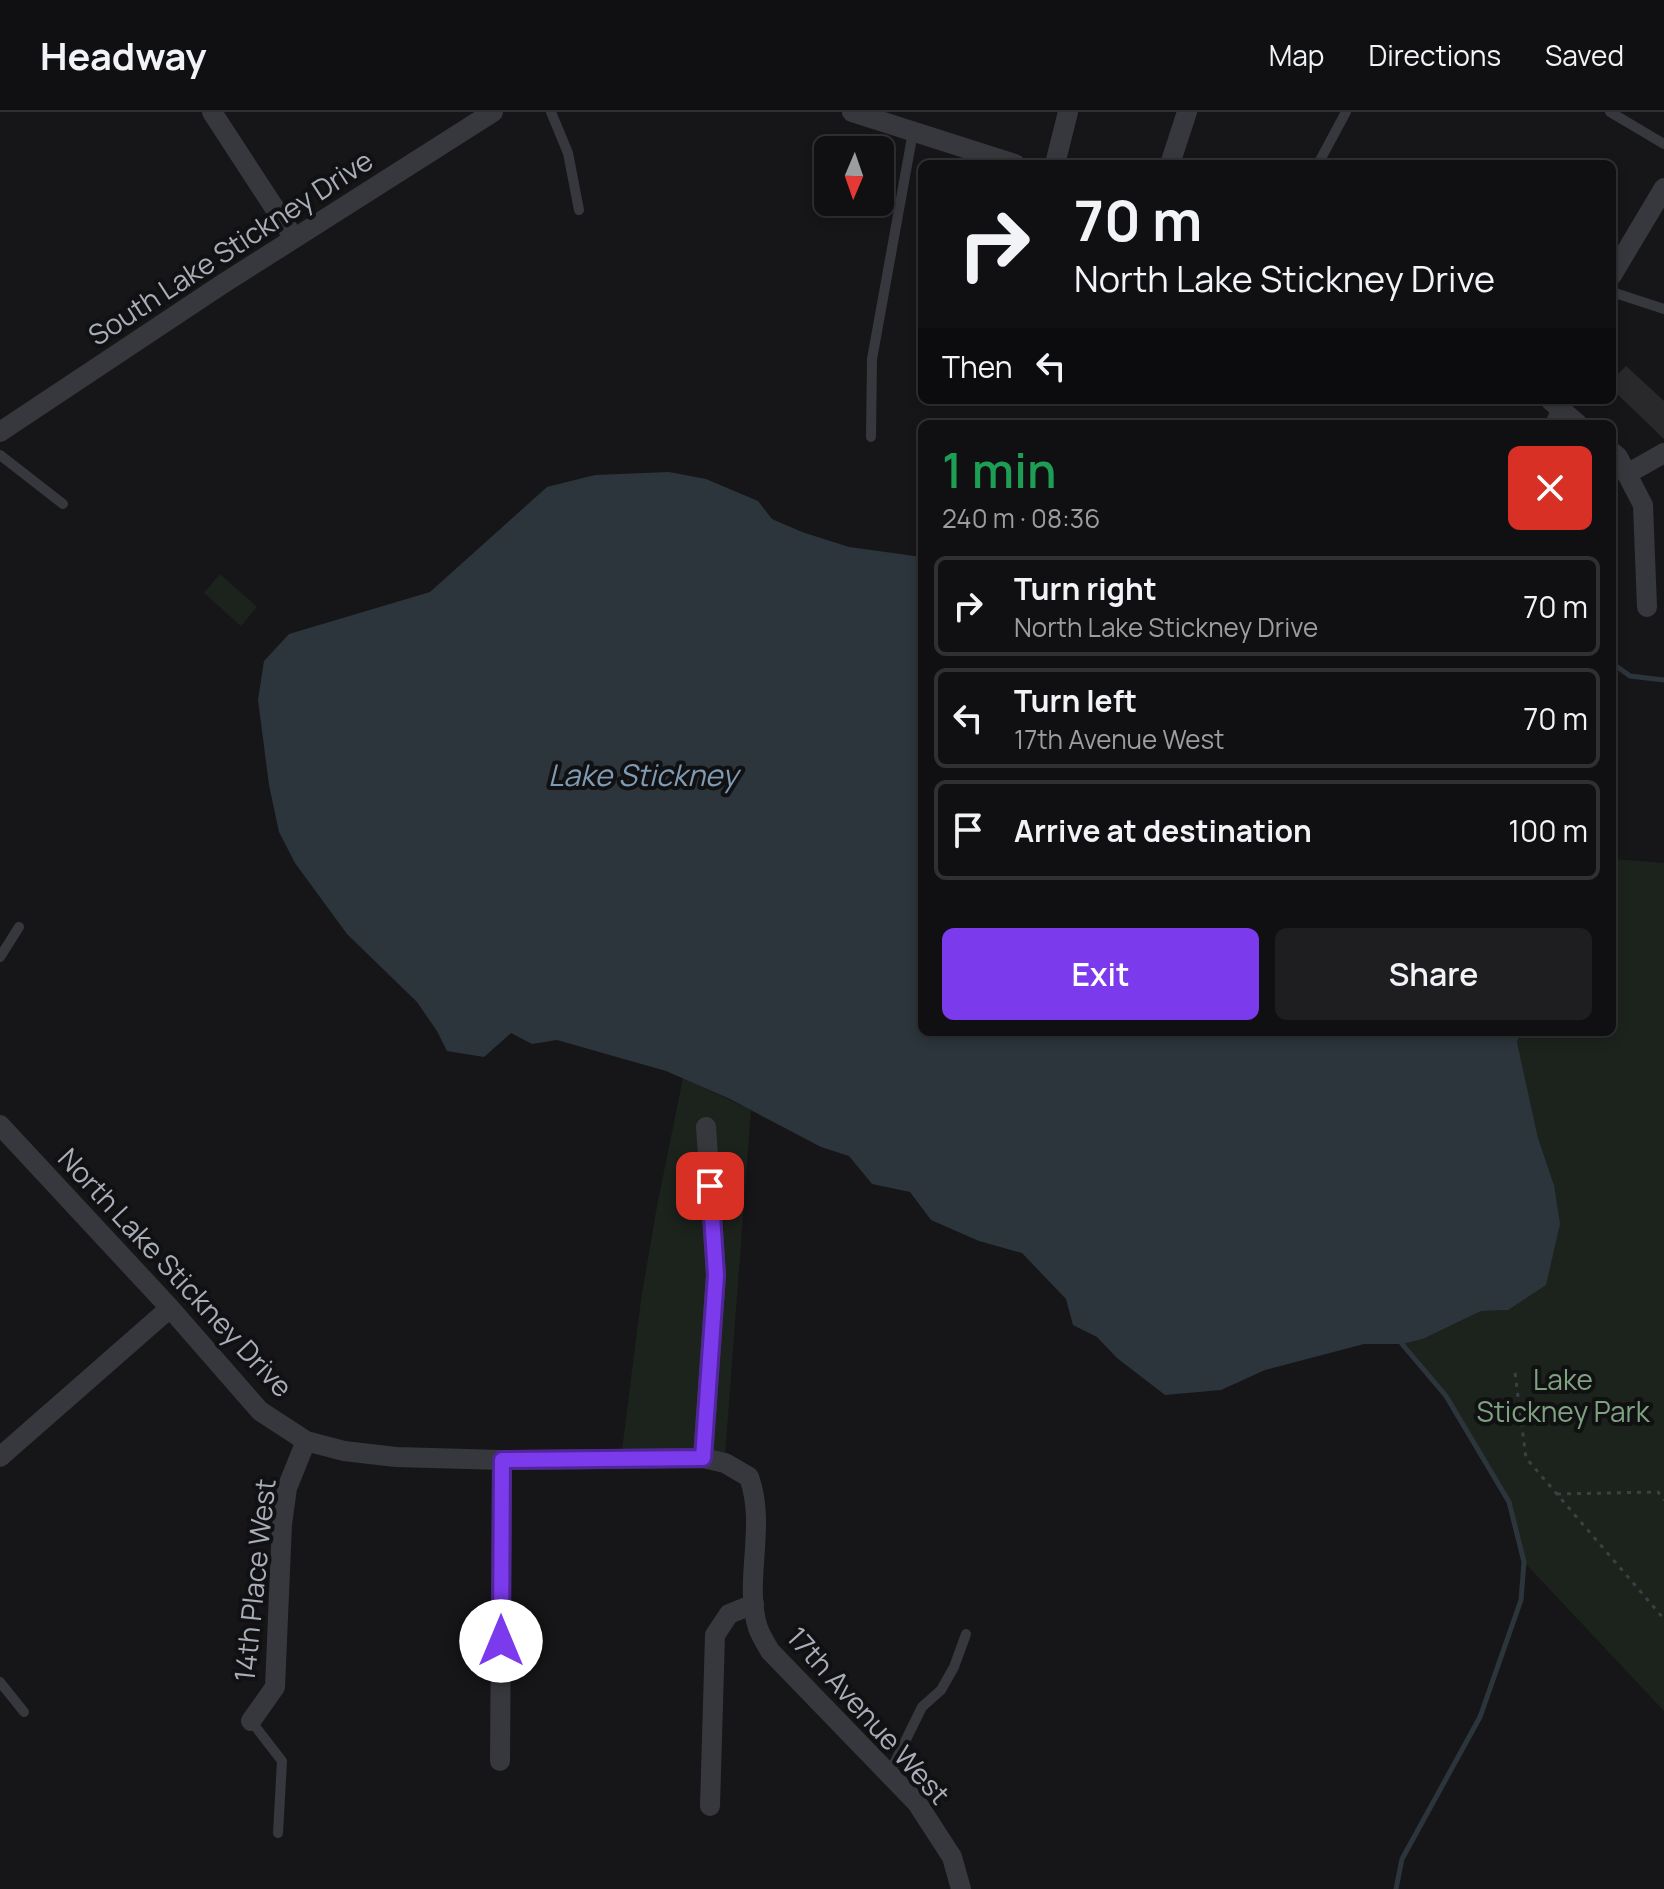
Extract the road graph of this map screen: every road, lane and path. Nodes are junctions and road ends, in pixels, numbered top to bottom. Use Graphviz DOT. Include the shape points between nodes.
graph roads {
  1 [pos="212,112"];
  2 [pos="493,112"];
  3 [pos="551,112"];
  4 [pos="852,112"];
  5 [pos="1068,112"];
  6 [pos="1187,112"];
  7 [pos="1346,112"];
  8 [pos="1610,112"];
  9 [pos="913,132"];
  10 [pos="1664,144"];
  11 [pos="1002,160"];
  12 [pos="1056,160"];
  13 [pos="1171,160"];
  14 [pos="1320,160"];
  15 [pos="1664,188"];
  16 [pos="579,210"];
  17 [pos="294,238"];
  18 [pos="1616,268"];
  19 [pos="1616,293"];
  20 [pos="1664,309"];
  21 [pos="1552,410"];
  22 [pos="1571,420"];
  23 [pos="0,432"];
  24 [pos="871,437"];
  25 [pos="1664,453"];
  26 [pos="0,455"];
  27 [pos="1616,455"];
  28 [pos="1627,474"];
  29 [pos="63,504"];
  30 [pos="1647,607"];
  31 [pos="19,927"];
  32 [pos="0,957"];
  33 [pos="0,1125"];
  34 [pos="706,1127"];
  35 [pos="170,1308"];
  36 [pos="1515,1373"];
  37 [pos="306,1441"];
  38 [pos="0,1457"];
  39 [pos="703,1458"];
  40 [pos="502,1460"];
  41 [pos="1557,1494"];
  42 [pos="1664,1500"];
  43 [pos="754,1604"];
  44 [pos="1664,1619"];
  45 [pos="966,1634"];
  46 [pos="0,1682"];
  47 [pos="24,1712"];
  48 [pos="251,1721"];
  49 [pos="500,1761"];
  50 [pos="889,1774"];
  51 [pos="710,1806"];
  52 [pos="278,1833"];
  53 [pos="961,1889"];
  1 -- 17 [label="street"];
  2 -- 17 [label="street, South Lake Stickney Drive"];
  3 -- 16 [label="lane" via="568,153"];
  4 -- 9 [label="street"];
  5 -- 12 [label="street"];
  6 -- 13 [label="street"];
  7 -- 14 [label="lane"];
  8 -- 10 [label="lane"];
  9 -- 11 [label="street"];
  9 -- 24 [label="lane" via="872,359"];
  15 -- 18 [label="street"];
  17 -- 23 [label="street, South Lake Stickney Drive"];
  19 -- 20 [label="lane"];
  21 -- 22 [label="street"];
  25 -- 28 [label="street"];
  26 -- 29 [label="lane"];
  27 -- 28 [label="street"];
  28 -- 30 [label="street" via="1643,505"];
  31 -- 32 [label="lane"];
  33 -- 35 [label="street, North Lake Stickney Drive"];
  34 -- 39 [label="street" via="716,1275"];
  35 -- 37 [label="street, North Lake Stickney Drive" via="260,1411"];
  35 -- 38 [label="street"];
  36 -- 41 [label="path" via="1526,1458"];
  37 -- 40 [label="street, North Lake Stickney Drive" via="396,1457"];
  37 -- 48 [label="street, 14th Place West" via="285,1500 275,1687"];
  39 -- 40 [label="street, North Lake Stickney Drive"];
  39 -- 43 [label="street, 17th Avenue West" via="749,1477 755,1494"];
  40 -- 49 [label="street"];
  41 -- 42 [label="path" via="1658,1492"];
  41 -- 44 [label="path"];
  43 -- 50 [label="street, 17th Avenue West" via="758,1629 770,1651"];
  43 -- 51 [label="street" via="729,1614 715,1635"];
  45 -- 50 [label="lane" via="948,1678 922,1707"];
  46 -- 47 [label="lane"];
  48 -- 52 [label="lane" via="282,1761"];
  50 -- 53 [label="street, 17th Avenue West" via="917,1803 952,1857"];
}
